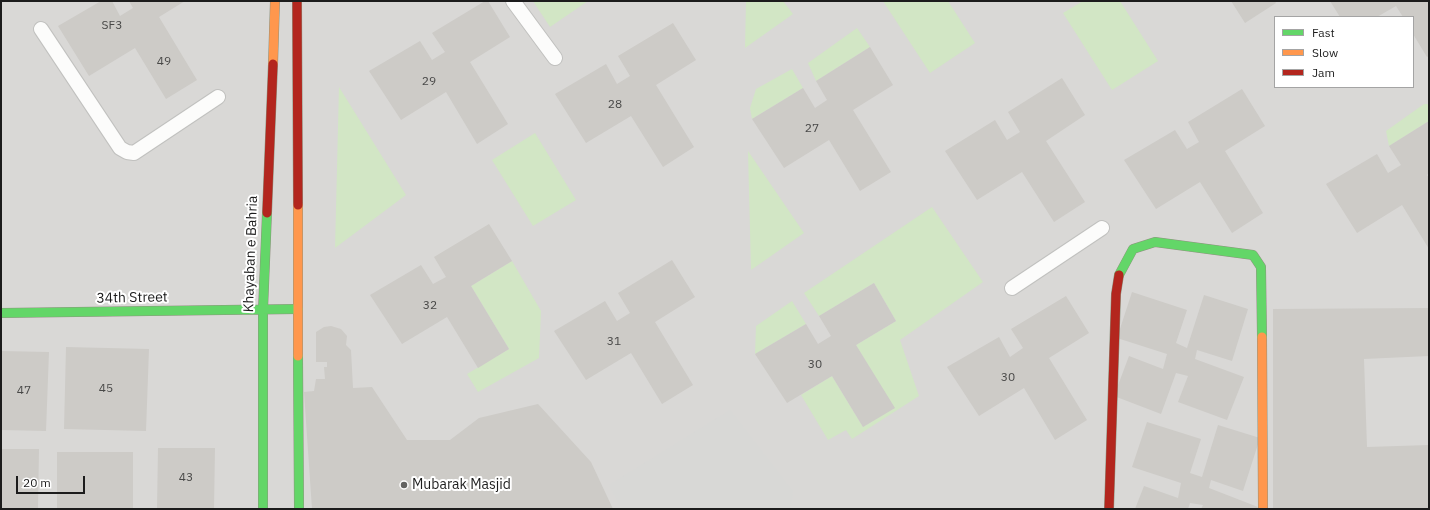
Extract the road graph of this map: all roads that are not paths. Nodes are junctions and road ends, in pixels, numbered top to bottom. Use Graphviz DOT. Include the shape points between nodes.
graph roads {
  1 [pos="275,1"];
  2 [pos="297,1"];
  3 [pos="513,1"];
  4 [pos="41,29"];
  5 [pos="555,58"];
  6 [pos="218,96"];
  7 [pos="1102,228"];
  8 [pos="1012,288"];
  9 [pos="263,310"];
  10 [pos="298,310"];
  11 [pos="1,313"];
  12 [pos="264,509"];
  13 [pos="299,509"];
  14 [pos="1109,509"];
  15 [pos="1263,509"];
  1 -- 9 [label="street, Khayaban e Bahria"];
  2 -- 10 [label="street"];
  3 -- 5 [label="lane"];
  4 -- 6 [label="lane" via="120,148 127,152 134,153"];
  7 -- 8 [label="lane"];
  9 -- 10 [label="street, 34th Street"];
  9 -- 11 [label="street, 34th Street"];
  9 -- 12 [label="street, Khayaban e Bahria"];
  10 -- 13 [label="street"];
  14 -- 15 [label="street" via="1116,294 1119,274 1133,249 1155,242 1253,255 1261,267"];
}
